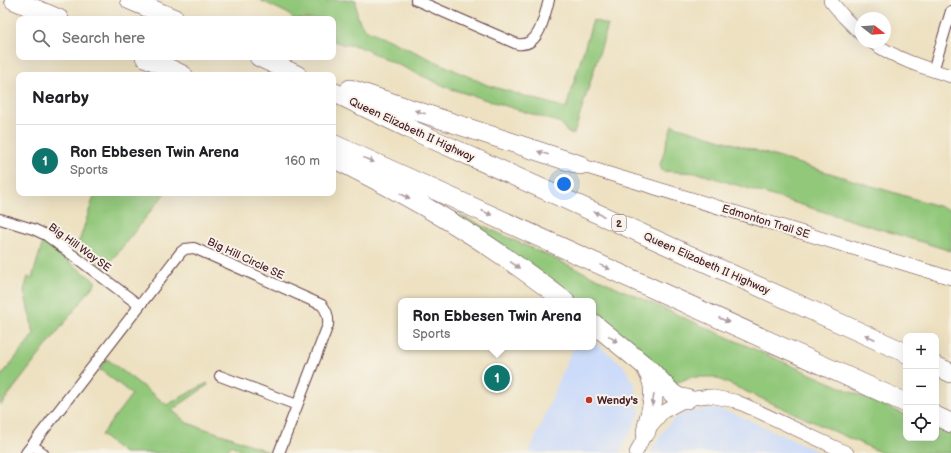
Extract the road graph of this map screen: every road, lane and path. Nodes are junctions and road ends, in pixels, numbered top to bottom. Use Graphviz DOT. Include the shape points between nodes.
graph roads {
  1 [pos="14,0"];
  2 [pos="130,0"];
  3 [pos="416,0"];
  4 [pos="549,0"];
  5 [pos="830,0"];
  6 [pos="951,11"];
  7 [pos="52,16"];
  8 [pos="168,16"];
  9 [pos="855,28"];
  10 [pos="882,48"];
  11 [pos="151,60"];
  12 [pos="266,60"];
  13 [pos="933,71"];
  14 [pos="177,72"];
  15 [pos="291,72"];
  16 [pos="300,72"];
  17 [pos="951,76"];
  18 [pos="336,85"];
  19 [pos="336,93"];
  20 [pos="336,145"];
  21 [pos="336,160"];
  22 [pos="580,165"];
  23 [pos="0,219"];
  24 [pos="951,278"];
  25 [pos="561,298"];
  26 [pos="139,305"];
  27 [pos="596,325"];
  28 [pos="903,351"];
  29 [pos="632,354"];
  30 [pos="939,367"];
  31 [pos="951,373"];
  32 [pos="220,376"];
  33 [pos="687,399"];
  34 [pos="903,401"];
  35 [pos="298,405"];
  36 [pos="939,417"];
  37 [pos="951,423"];
  38 [pos="646,432"];
  39 [pos="29,449"];
  40 [pos="43,453"];
  41 [pos="279,453"];
  42 [pos="636,453"];
  43 [pos="848,453"];
  1 -- 7 [label="highway"];
  2 -- 8 [label="highway"];
  3 -- 4 [label="street" via="523,45 534,39 538,33"];
  5 -- 9 [label="street"];
  6 -- 13 [label="street"];
  10 -- 13 [label="street" via="901,60"];
  11 -- 14 [label="highway"];
  12 -- 15 [label="highway"];
  12 -- 16 [label="highway"];
  13 -- 17 [label="street"];
  22 -- 18 [label="highway, one-way"];
  28 -- 19 [label="highway, Queen Elizabeth II Highway / 2, one-way"];
  20 -- 34 [label="highway, one-way"];
  21 -- 25 [label="highway, one-way" via="463,229"];
  22 -- 24 [label="street, Edmonton Trail SE"];
  23 -- 26 [label="street, Big Hill Way SE" via="46,235"];
  26 -- 35 [label="street, Big Hill Circle SE" via="181,252 194,248 322,305 328,314 328,325"];
  26 -- 39 [label="street, Big Hill Circle SE"];
  27 -- 29 [label="highway, one-way"];
  29 -- 33 [label="highway" via="673,394"];
  29 -- 38 [label="highway, one-way" via="646,369 653,384 654,398"];
  30 -- 31 [label="highway"];
  32 -- 35 [label="street"];
  33 -- 38 [label="street" via="663,412"];
  33 -- 43 [label="street" via="709,396 735,402"];
  35 -- 41 [label="street, Big Hill Circle SE"];
  36 -- 37 [label="highway"];
  38 -- 42 [label="street"];
  39 -- 40 [label="street"];
}
